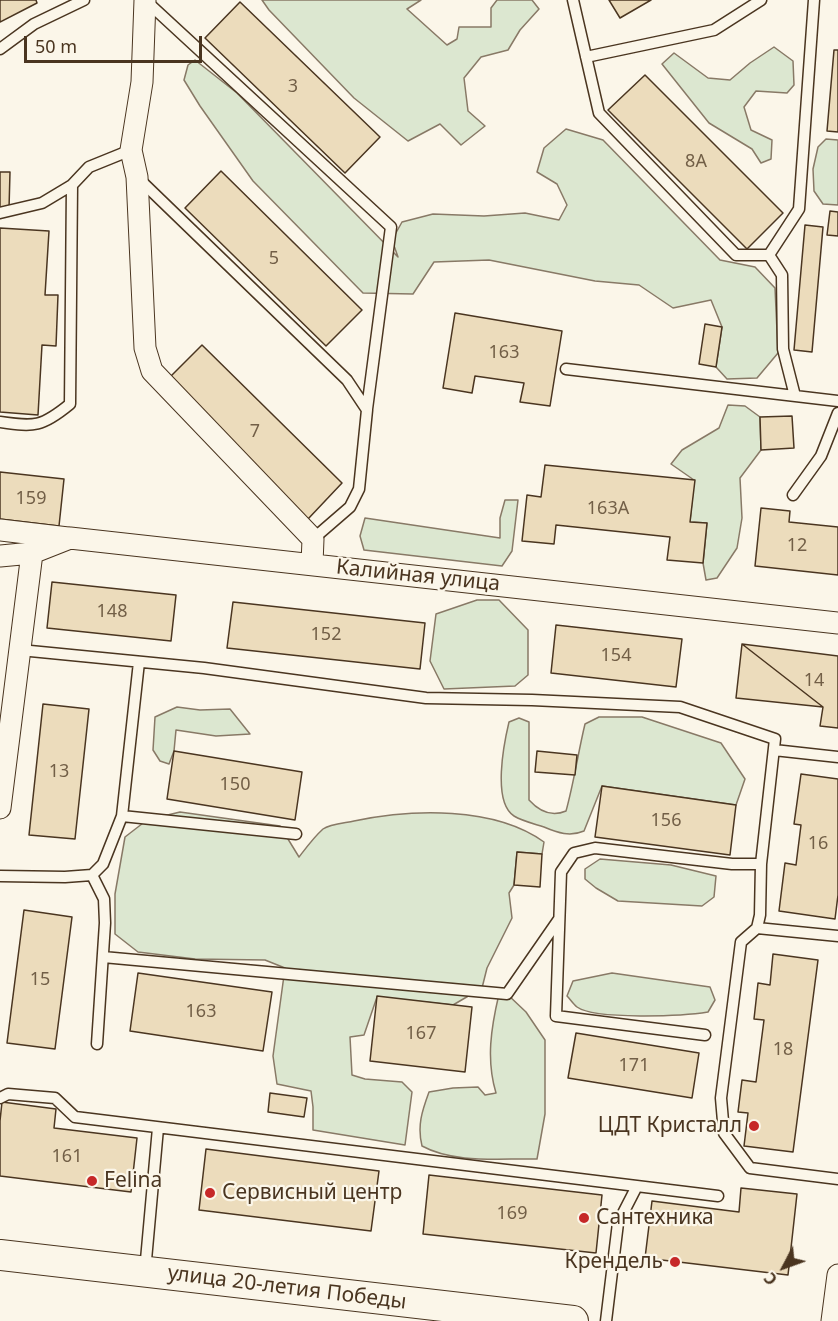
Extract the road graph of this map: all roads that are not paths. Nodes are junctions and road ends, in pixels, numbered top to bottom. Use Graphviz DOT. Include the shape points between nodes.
graph roads {
  1 [pos="84,0"];
  2 [pos="145,0"];
  3 [pos="573,0"];
  4 [pos="761,0"];
  5 [pos="814,0"];
  6 [pos="0,49"];
  7 [pos="586,57"];
  8 [pos="131,150"];
  9 [pos="137,177"];
  10 [pos="72,185"];
  11 [pos="0,213"];
  12 [pos="769,255"];
  13 [pos="566,369"];
  14 [pos="795,396"];
  15 [pos="838,402"];
  16 [pos="367,409"];
  17 [pos="838,413"];
  18 [pos="0,422"];
  19 [pos="793,495"];
  20 [pos="0,530"];
  21 [pos="70,538"];
  22 [pos="313,539"];
  23 [pos="32,553"];
  24 [pos="0,555"];
  25 [pos="312,564"];
  26 [pos="838,623"];
  27 [pos="20,650"];
  28 [pos="139,662"];
  29 [pos="774,750"];
  30 [pos="838,757"];
  31 [pos="0,808"];
  32 [pos="122,816"];
  33 [pos="296,834"];
  34 [pos="761,864"];
  35 [pos="92,875"];
  36 [pos="0,876"];
  37 [pos="560,919"];
  38 [pos="756,928"];
  39 [pos="838,936"];
  40 [pos="103,957"];
  41 [pos="705,1035"];
  42 [pos="98,1044"];
  43 [pos="0,1098"];
  44 [pos="158,1128"];
  45 [pos="838,1179"];
  46 [pos="637,1186"];
  47 [pos="718,1196"];
  48 [pos="0,1255"];
  49 [pos="145,1272"];
  50 [pos="838,1277"];
  51 [pos="573,1321"];
  52 [pos="606,1321"];
  53 [pos="832,1321"];
  1 -- 6 [label="lane" via="34,24"];
  2 -- 8 [label="street" via="142,82"];
  2 -- 16 [label="lane" via="392,227"];
  3 -- 7 [label="lane"];
  4 -- 7 [label="lane" via="714,30"];
  5 -- 12 [label="lane" via="799,209"];
  7 -- 12 [label="lane" via="598,113 736,255"];
  8 -- 9 [label="street"];
  8 -- 10 [label="lane" via="89,167"];
  9 -- 16 [label="lane" via="347,380"];
  9 -- 22 [label="street" via="145,348 152,371"];
  10 -- 11 [label="lane" via="42,203"];
  10 -- 18 [label="lane" via="70,404 52,419 28,426"];
  12 -- 14 [label="lane" via="782,275 783,349"];
  13 -- 14 [label="lane"];
  14 -- 15 [label="lane"];
  16 -- 22 [label="lane" via="359,489 350,507"];
  17 -- 19 [label="lane" via="821,456"];
  20 -- 21 [label="street"];
  21 -- 23 [label="street, Калийная улица"];
  21 -- 25 [label="street, Калийная улица"];
  22 -- 25 [label="street"];
  23 -- 24 [label="street, Калийная улица"];
  23 -- 27 [label="street"];
  25 -- 26 [label="street, Калийная улица"];
  27 -- 28 [label="lane"];
  27 -- 31 [label="street"];
  28 -- 29 [label="lane" via="426,698 680,707 775,739"];
  28 -- 32 [label="lane"];
  29 -- 30 [label="lane"];
  29 -- 34 [label="lane"];
  32 -- 33 [label="lane"];
  32 -- 35 [label="lane" via="103,864"];
  34 -- 37 [label="lane" via="595,848 574,853 561,872"];
  34 -- 38 [label="lane"];
  35 -- 36 [label="lane"];
  35 -- 40 [label="lane" via="104,899"];
  37 -- 40 [label="lane" via="507,994"];
  37 -- 41 [label="lane" via="556,1016"];
  38 -- 39 [label="lane"];
  38 -- 45 [label="lane" via="741,942 721,1098 724,1133 750,1168"];
  40 -- 42 [label="lane"];
  43 -- 44 [label="lane" via="8,1094 55,1098 75,1117"];
  44 -- 46 [label="lane"];
  44 -- 49 [label="lane"];
  46 -- 47 [label="lane"];
  46 -- 52 [label="lane" via="618,1223"];
  48 -- 49 [label="main road, улица 20-летия Победы"];
  49 -- 51 [label="main road, улица 20-летия Победы"];
  50 -- 53 [label="street"];
}
